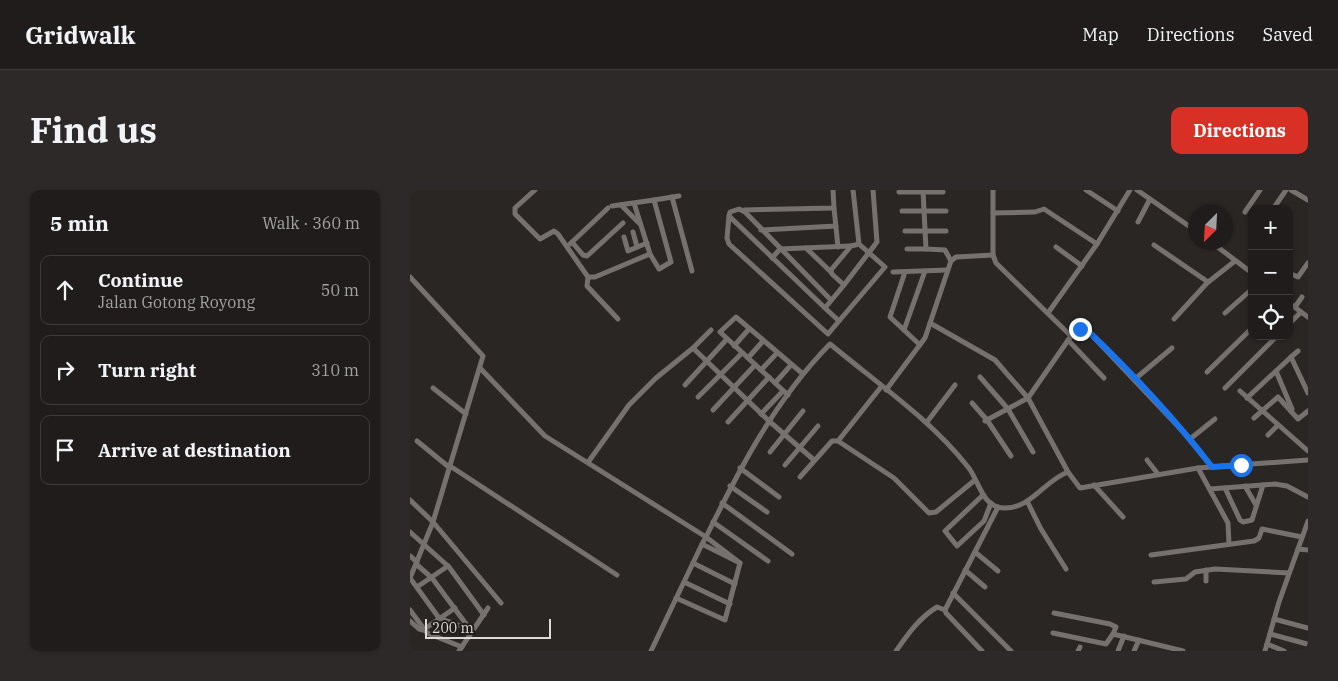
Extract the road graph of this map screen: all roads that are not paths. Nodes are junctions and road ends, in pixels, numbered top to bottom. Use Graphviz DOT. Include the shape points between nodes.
graph roads {
  1 [pos="833,190"];
  2 [pos="853,190"];
  3 [pos="873,190"];
  4 [pos="993,190"];
  5 [pos="1086,190"];
  6 [pos="1130,190"];
  7 [pos="1137,190"];
  8 [pos="1260,190"];
  9 [pos="1286,190"];
  10 [pos="1291,190"];
  11 [pos="531,191"];
  12 [pos="923,191"];
  13 [pos="899,192"];
  14 [pos="943,192"];
  15 [pos="679,196"];
  16 [pos="672,197"];
  17 [pos="1150,199"];
  18 [pos="654,200"];
  19 [pos="1308,200"];
  20 [pos="634,202"];
  21 [pos="621,204"];
  22 [pos="1276,205"];
  23 [pos="834,208"];
  24 [pos="744,210"];
  25 [pos="902,211"];
  26 [pos="946,211"];
  27 [pos="1118,211"];
  28 [pos="924,212"];
  29 [pos="1245,212"];
  30 [pos="993,213"];
  31 [pos="729,216"];
  32 [pos="1138,222"];
  33 [pos="623,223"];
  34 [pos="1188,225"];
  35 [pos="641,226"];
  36 [pos="836,226"];
  37 [pos="762,230"];
  38 [pos="905,231"];
  39 [pos="925,231"];
  40 [pos="946,231"];
  41 [pos="633,232"];
  42 [pos="624,237"];
  43 [pos="647,243"];
  44 [pos="569,244"];
  45 [pos="859,244"];
  46 [pos="1097,244"];
  47 [pos="1154,245"];
  48 [pos="851,246"];
  49 [pos="637,247"];
  50 [pos="838,247"];
  51 [pos="1056,247"];
  52 [pos="806,248"];
  53 [pos="780,249"];
  54 [pos="908,249"];
  55 [pos="926,249"];
  56 [pos="1222,250"];
  57 [pos="869,252"];
  58 [pos="650,254"];
  59 [pos="993,255"];
  60 [pos="772,258"];
  61 [pos="951,261"];
  62 [pos="1236,261"];
  63 [pos="1308,263"];
  64 [pos="1082,266"];
  65 [pos="948,270"];
  66 [pos="1248,270"];
  67 [pos="692,271"];
  68 [pos="925,271"];
  69 [pos="831,272"];
  70 [pos="892,272"];
  71 [pos="905,272"];
  72 [pos="1293,275"];
  73 [pos="410,277"];
  74 [pos="588,277"];
  75 [pos="1208,282"];
  76 [pos="844,285"];
  77 [pos="1248,293"];
  78 [pos="1302,297"];
  79 [pos="831,300"];
  80 [pos="1295,307"];
  81 [pos="826,308"];
  82 [pos="740,312"];
  83 [pos="1048,312"];
  84 [pos="1301,312"];
  85 [pos="1225,313"];
  86 [pos="736,317"];
  87 [pos="1308,317"];
  88 [pos="618,318"];
  89 [pos="1174,319"];
  90 [pos="1293,320"];
  91 [pos="838,321"];
  92 [pos="930,323"];
  93 [pos="749,329"];
  94 [pos="711,330"];
  95 [pos="904,330"];
  96 [pos="1248,332"];
  97 [pos="1070,338"];
  98 [pos="727,339"];
  99 [pos="1273,340"];
  100 [pos="764,341"];
  101 [pos="920,345"];
  102 [pos="734,346"];
  103 [pos="693,348"];
  104 [pos="1172,348"];
  105 [pos="1298,350"];
  106 [pos="742,353"];
  107 [pos="776,353"];
  108 [pos="1291,357"];
  109 [pos="748,358"];
  110 [pos="708,362"];
  111 [pos="791,364"];
  112 [pos="755,365"];
  113 [pos="480,368"];
  114 [pos="761,370"];
  115 [pos="1276,371"];
  116 [pos="1207,372"];
  117 [pos="803,374"];
  118 [pos="720,375"];
  119 [pos="980,377"];
  120 [pos="769,378"];
  121 [pos="1104,378"];
  122 [pos="1135,379"];
  123 [pos="775,383"];
  124 [pos="955,385"];
  125 [pos="685,386"];
  126 [pos="433,388"];
  127 [pos="733,388"];
  128 [pos="883,388"];
  129 [pos="1225,388"];
  130 [pos="1240,391"];
  131 [pos="1284,391"];
  132 [pos="1308,392"];
  133 [pos="785,393"];
  134 [pos="1278,396"];
  135 [pos="698,397"];
  136 [pos="1028,398"];
  137 [pos="1247,398"];
  138 [pos="748,401"];
  139 [pos="972,403"];
  140 [pos="1008,409"];
  141 [pos="713,410"];
  142 [pos="803,411"];
  143 [pos="1262,411"];
  144 [pos="1308,411"];
  145 [pos="466,414"];
  146 [pos="761,414"];
  147 [pos="1294,415"];
  148 [pos="1254,418"];
  149 [pos="1215,419"];
  150 [pos="769,421"];
  151 [pos="986,421"];
  152 [pos="728,422"];
  153 [pos="927,422"];
  154 [pos="1278,425"];
  155 [pos="818,426"];
  156 [pos="785,433"];
  157 [pos="1268,435"];
  158 [pos="1190,439"];
  159 [pos="416,441"];
  160 [pos="838,441"];
  161 [pos="800,446"];
  162 [pos="1308,451"];
  163 [pos="770,452"];
  164 [pos="1034,452"];
  165 [pos="1011,456"];
  166 [pos="814,460"];
  167 [pos="1147,460"];
  168 [pos="1308,460"];
  169 [pos="588,461"];
  170 [pos="785,465"];
  171 [pos="450,467"];
  172 [pos="1212,467"];
  173 [pos="740,468"];
  174 [pos="1198,468"];
  175 [pos="1068,472"];
  176 [pos="1158,474"];
  177 [pos="800,476"];
  178 [pos="975,480"];
  179 [pos="1263,485"];
  180 [pos="730,486"];
  181 [pos="1094,486"];
  182 [pos="1246,486"];
  183 [pos="1226,488"];
  184 [pos="1210,489"];
  185 [pos="983,494"];
  186 [pos="779,497"];
  187 [pos="1308,497"];
  188 [pos="410,500"];
  189 [pos="1027,501"];
  190 [pos="722,503"];
  191 [pos="991,503"];
  192 [pos="1256,506"];
  193 [pos="998,507"];
  194 [pos="767,512"];
  195 [pos="1123,517"];
  196 [pos="433,522"];
  197 [pos="713,522"];
  198 [pos="1308,522"];
  199 [pos="410,528"];
  200 [pos="411,533"];
  201 [pos="706,537"];
  202 [pos="1302,537"];
  203 [pos="702,544"];
  204 [pos="1228,544"];
  205 [pos="424,545"];
  206 [pos="1298,549"];
  207 [pos="1308,550"];
  208 [pos="975,552"];
  209 [pos="792,554"];
  210 [pos="1151,555"];
  211 [pos="410,556"];
  212 [pos="768,561"];
  213 [pos="693,562"];
  214 [pos="417,563"];
  215 [pos="740,564"];
  216 [pos="448,566"];
  217 [pos="1066,569"];
  218 [pos="965,570"];
  219 [pos="1206,570"];
  220 [pos="998,571"];
  221 [pos="1289,573"];
  222 [pos="617,575"];
  223 [pos="410,578"];
  224 [pos="432,578"];
  225 [pos="1206,581"];
  226 [pos="684,582"];
  227 [pos="1154,582"];
  228 [pos="735,584"];
  229 [pos="418,587"];
  230 [pos="985,587"];
  231 [pos="953,593"];
  232 [pos="676,598"];
  233 [pos="501,603"];
  234 [pos="730,604"];
  235 [pos="455,608"];
  236 [pos="488,608"];
  237 [pos="410,610"];
  238 [pos="945,610"];
  239 [pos="1054,613"];
  240 [pos="484,615"];
  241 [pos="441,619"];
  242 [pos="1274,619"];
  243 [pos="410,621"];
  244 [pos="1308,628"];
  245 [pos="424,630"];
  246 [pos="471,631"];
  247 [pos="1053,633"];
  248 [pos="1113,634"];
  249 [pos="1270,634"];
  250 [pos="1124,636"];
  251 [pos="1139,640"];
  252 [pos="1267,644"];
  253 [pos="1307,644"];
  254 [pos="460,649"];
  255 [pos="651,651"];
  256 [pos="896,651"];
  257 [pos="982,651"];
  258 [pos="1011,651"];
  259 [pos="1118,651"];
  260 [pos="1134,651"];
  261 [pos="1183,651"];
  262 [pos="1265,651"];
  263 [pos="1284,651"];
  1 -- 23 [label="street"];
  2 -- 45 [label="street"];
  3 -- 57 [label="street" via="878,241"];
  4 -- 30 [label="street"];
  5 -- 27 [label="street"];
  6 -- 27 [label="street"];
  7 -- 17 [label="street"];
  8 -- 29 [label="street"];
  9 -- 22 [label="street"];
  10 -- 19 [label="street"];
  11 -- 44 [label="street" via="515,208 515,214 538,238 543,239 554,232"];
  12 -- 13 [label="street"];
  12 -- 14 [label="street"];
  12 -- 28 [label="street"];
  15 -- 16 [label="street"];
  16 -- 18 [label="street"];
  16 -- 67 [label="street"];
  17 -- 32 [label="street"];
  17 -- 34 [label="street"];
  18 -- 20 [label="street"];
  18 -- 58 [label="street" via="674,261 659,269"];
  20 -- 21 [label="street"];
  20 -- 35 [label="street"];
  21 -- 35 [label="street"];
  21 -- 44 [label="street" via="610,207"];
  23 -- 24 [label="street"];
  23 -- 36 [label="street"];
  24 -- 31 [label="street" via="734,210"];
  24 -- 37 [label="street"];
  25 -- 28 [label="street"];
  26 -- 28 [label="street"];
  27 -- 46 [label="street"];
  28 -- 39 [label="street"];
  30 -- 46 [label="street" via="1044,209"];
  30 -- 59 [label="street"];
  31 -- 60 [label="street"];
  31 -- 91 [label="street" via="729,244 826,333 830,333"];
  33 -- 44 [label="street" via="587,256"];
  35 -- 43 [label="street"];
  36 -- 37 [label="street"];
  36 -- 50 [label="street"];
  37 -- 53 [label="street"];
  38 -- 39 [label="street"];
  39 -- 40 [label="street"];
  39 -- 55 [label="street"];
  41 -- 49 [label="street"];
  42 -- 49 [label="street" via="628,250"];
  43 -- 49 [label="street"];
  43 -- 58 [label="street"];
  44 -- 74 [label="street"];
  45 -- 48 [label="street"];
  45 -- 57 [label="street"];
  46 -- 64 [label="street"];
  47 -- 75 [label="street"];
  48 -- 50 [label="street"];
  48 -- 69 [label="street"];
  50 -- 52 [label="street"];
  51 -- 64 [label="street"];
  52 -- 53 [label="street"];
  52 -- 69 [label="street"];
  53 -- 60 [label="street"];
  53 -- 79 [label="street"];
  54 -- 55 [label="street"];
  55 -- 61 [label="street" via="945,250"];
  56 -- 62 [label="street"];
  57 -- 76 [label="street"];
  57 -- 91 [label="street" via="884,263 884,269"];
  58 -- 74 [label="street"];
  59 -- 61 [label="street" via="956,257"];
  59 -- 83 [label="street" via="996,264"];
  60 -- 81 [label="street"];
  61 -- 65 [label="street"];
  62 -- 66 [label="street"];
  62 -- 75 [label="street"];
  63 -- 72 [label="street" via="1298,278"];
  64 -- 83 [label="street"];
  65 -- 68 [label="street"];
  65 -- 92 [label="street"];
  68 -- 71 [label="street"];
  68 -- 95 [label="street"];
  69 -- 76 [label="street"];
  70 -- 71 [label="street"];
  71 -- 95 [label="street" via="890,315"];
  73 -- 113 [label="street" via="482,353"];
  74 -- 88 [label="street" via="587,286"];
  75 -- 89 [label="street"];
  76 -- 79 [label="street"];
  77 -- 85 [label="street"];
  78 -- 80 [label="street"];
  79 -- 81 [label="street"];
  80 -- 84 [label="street"];
  81 -- 91 [label="street"];
  82 -- 86 [label="street"];
  83 -- 97 [label="street"];
  84 -- 87 [label="street"];
  84 -- 90 [label="street"];
  86 -- 93 [label="street"];
  86 -- 98 [label="street" via="720,332"];
  92 -- 101 [label="street"];
  92 -- 136 [label="street" via="993,357"];
  93 -- 100 [label="street"];
  93 -- 102 [label="street"];
  94 -- 103 [label="street"];
  95 -- 101 [label="street"];
  96 -- 116 [label="street"];
  97 -- 121 [label="street"];
  97 -- 122 [label="street" via="1080,329 1086,329"];
  97 -- 136 [label="street"];
  98 -- 102 [label="street"];
  98 -- 110 [label="street"];
  99 -- 129 [label="street"];
  100 -- 107 [label="street"];
  100 -- 109 [label="street"];
  101 -- 128 [label="street"];
  102 -- 106 [label="street"];
  103 -- 110 [label="street"];
  103 -- 169 [label="street" via="633,400"];
  104 -- 122 [label="street"];
  105 -- 108 [label="street"];
  106 -- 109 [label="street"];
  106 -- 118 [label="street"];
  107 -- 111 [label="street"];
  107 -- 114 [label="street"];
  108 -- 115 [label="street"];
  108 -- 132 [label="street"];
  109 -- 112 [label="street"];
  110 -- 118 [label="street"];
  110 -- 125 [label="street"];
  111 -- 117 [label="street"];
  111 -- 123 [label="street"];
  112 -- 114 [label="street"];
  112 -- 127 [label="street"];
  113 -- 145 [label="street"];
  113 -- 169 [label="street" via="545,436"];
  114 -- 120 [label="street"];
  115 -- 131 [label="street"];
  115 -- 137 [label="street"];
  117 -- 128 [label="street" via="830,344"];
  117 -- 133 [label="street"];
  118 -- 127 [label="street"];
  118 -- 135 [label="street"];
  119 -- 140 [label="street"];
  120 -- 123 [label="street"];
  120 -- 138 [label="street"];
  122 -- 158 [label="street"];
  123 -- 133 [label="street"];
  124 -- 153 [label="street"];
  126 -- 145 [label="street"];
  127 -- 138 [label="street"];
  127 -- 141 [label="street"];
  128 -- 153 [label="street"];
  128 -- 160 [label="street"];
  130 -- 137 [label="street"];
  131 -- 134 [label="street"];
  131 -- 147 [label="street"];
  133 -- 146 [label="street"];
  133 -- 150 [label="street"];
  134 -- 143 [label="street"];
  134 -- 147 [label="street"];
  136 -- 140 [label="street"];
  136 -- 175 [label="street"];
  137 -- 143 [label="street"];
  138 -- 146 [label="street"];
  138 -- 152 [label="street"];
  139 -- 151 [label="street"];
  140 -- 151 [label="street"];
  140 -- 164 [label="street"];
  142 -- 156 [label="street"];
  143 -- 148 [label="street"];
  143 -- 154 [label="street"];
  144 -- 147 [label="street" via="1300,418"];
  145 -- 171 [label="street"];
  146 -- 150 [label="street"];
  149 -- 158 [label="street"];
  150 -- 156 [label="street"];
  150 -- 173 [label="street"];
  151 -- 165 [label="street"];
  153 -- 178 [label="street" via="970,469"];
  154 -- 157 [label="street"];
  154 -- 162 [label="street"];
  155 -- 161 [label="street"];
  156 -- 161 [label="street"];
  156 -- 163 [label="street"];
  158 -- 172 [label="street"];
  159 -- 171 [label="street"];
  160 -- 166 [label="street" via="832,441"];
  160 -- 178 [label="street" via="894,478 929,512 936,512"];
  161 -- 166 [label="street"];
  161 -- 170 [label="street"];
  166 -- 177 [label="street"];
  167 -- 176 [label="street"];
  168 -- 172 [label="street"];
  169 -- 201 [label="street"];
  171 -- 196 [label="street"];
  171 -- 222 [label="street"];
  172 -- 174 [label="street"];
  173 -- 180 [label="street"];
  173 -- 186 [label="street"];
  174 -- 176 [label="street"];
  174 -- 184 [label="street"];
  175 -- 181 [label="street" via="1080,488"];
  175 -- 189 [label="street" via="1058,475"];
  176 -- 181 [label="street"];
  178 -- 185 [label="street"];
  179 -- 182 [label="street"];
  179 -- 187 [label="street" via="1287,486"];
  179 -- 192 [label="street"];
  180 -- 190 [label="street"];
  180 -- 194 [label="street"];
  181 -- 195 [label="street"];
  182 -- 183 [label="street"];
  182 -- 192 [label="street"];
  183 -- 184 [label="street"];
  183 -- 192 [label="street" via="1242,522 1251,521"];
  184 -- 204 [label="street" via="1228,523"];
  185 -- 191 [label="street"];
  185 -- 191 [label="street" via="945,531 957,546 984,521"];
  188 -- 196 [label="street"];
  189 -- 193 [label="street" via="1008,508"];
  189 -- 217 [label="street"];
  190 -- 197 [label="street"];
  190 -- 209 [label="street"];
  191 -- 193 [label="street"];
  193 -- 208 [label="street"];
  196 -- 205 [label="street"];
  196 -- 233 [label="street"];
  197 -- 201 [label="street"];
  197 -- 212 [label="street"];
  198 -- 202 [label="street"];
  199 -- 200 [label="street"];
  200 -- 205 [label="street"];
  201 -- 203 [label="street"];
  201 -- 215 [label="street"];
  202 -- 204 [label="street" via="1262,529 1254,541"];
  202 -- 206 [label="street"];
  203 -- 213 [label="street"];
  203 -- 215 [label="street"];
  204 -- 210 [label="street"];
  205 -- 214 [label="street"];
  205 -- 216 [label="street"];
  206 -- 207 [label="street"];
  206 -- 221 [label="street"];
  208 -- 218 [label="street"];
  208 -- 220 [label="street"];
  211 -- 214 [label="street"];
  213 -- 226 [label="street"];
  213 -- 228 [label="street"];
  214 -- 223 [label="street"];
  214 -- 224 [label="street"];
  215 -- 228 [label="street"];
  216 -- 224 [label="street"];
  216 -- 240 [label="street"];
  218 -- 230 [label="street"];
  218 -- 231 [label="street"];
  219 -- 221 [label="street"];
  219 -- 225 [label="street"];
  219 -- 227 [label="street" via="1195,572 1186,579"];
  221 -- 242 [label="street"];
  223 -- 229 [label="street"];
  224 -- 229 [label="street"];
  224 -- 235 [label="street"];
  226 -- 232 [label="street"];
  226 -- 234 [label="street"];
  228 -- 234 [label="street"];
  229 -- 241 [label="street"];
  231 -- 238 [label="street"];
  231 -- 258 [label="street"];
  232 -- 234 [label="street" via="723,620 727,619"];
  232 -- 255 [label="street"];
  235 -- 241 [label="street"];
  235 -- 246 [label="street"];
  236 -- 240 [label="street"];
  237 -- 245 [label="street"];
  238 -- 256 [label="street" via="937,607 928,612"];
  238 -- 257 [label="street"];
  239 -- 248 [label="street" via="1113,625 1116,629"];
  240 -- 246 [label="street"];
  241 -- 245 [label="street"];
  241 -- 246 [label="street"];
  242 -- 244 [label="street"];
  242 -- 249 [label="street"];
  243 -- 245 [label="street"];
  245 -- 254 [label="street"];
  246 -- 254 [label="street"];
  247 -- 248 [label="street" via="1106,644"];
  248 -- 250 [label="street"];
  249 -- 252 [label="street"];
  249 -- 253 [label="street"];
  250 -- 251 [label="street"];
  250 -- 259 [label="street"];
  251 -- 260 [label="street"];
  251 -- 261 [label="street"];
  252 -- 262 [label="street"];
  252 -- 263 [label="street"];
}
